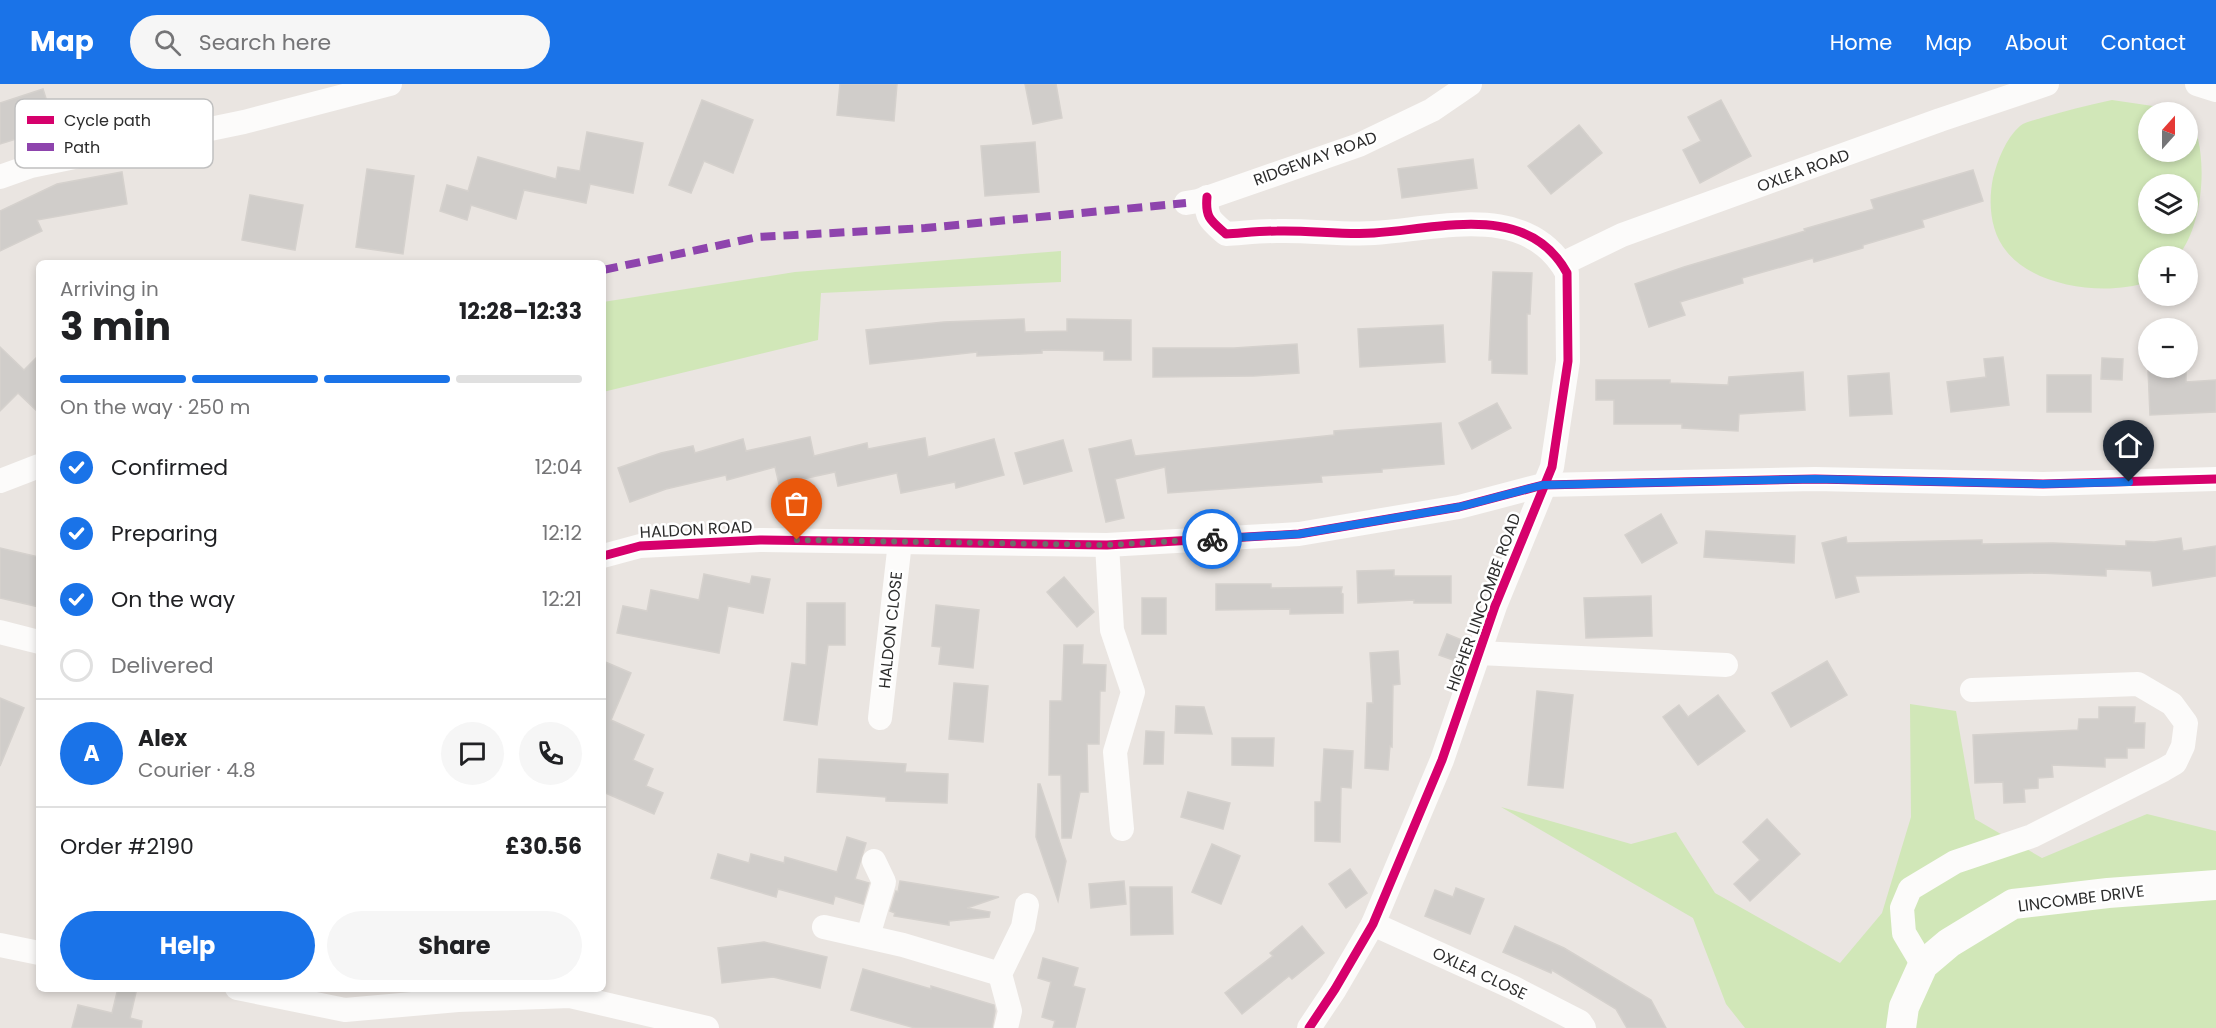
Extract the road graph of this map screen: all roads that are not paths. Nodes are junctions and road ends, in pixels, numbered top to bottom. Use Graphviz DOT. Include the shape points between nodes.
graph roads {
  1 [pos="390,84"];
  2 [pos="1470,84"];
  3 [pos="2047,84"];
  4 [pos="2196,84"];
  5 [pos="2216,90"];
  6 [pos="213,128"];
  7 [pos="25,168"];
  8 [pos="0,177"];
  9 [pos="1562,264"];
  10 [pos="36,467"];
  11 [pos="2216,479"];
  12 [pos="0,481"];
  13 [pos="1543,485"];
  14 [pos="900,542"];
  15 [pos="1107,545"];
  16 [pos="606,555"];
  17 [pos="0,632"];
  18 [pos="36,641"];
  19 [pos="1479,653"];
  20 [pos="1726,665"];
  21 [pos="1972,690"];
  22 [pos="880,718"];
  23 [pos="1122,829"];
  24 [pos="874,861"];
  25 [pos="2216,885"];
  26 [pos="1027,905"];
  27 [pos="1373,924"];
  28 [pos="824,927"];
  29 [pos="868,936"];
  30 [pos="0,945"];
  31 [pos="36,951"];
  32 [pos="1923,965"];
  33 [pos="1000,974"];
  34 [pos="257,992"];
  35 [pos="682,1025"];
  36 [pos="707,1028"];
  37 [pos="1006,1028"];
  38 [pos="1309,1028"];
  39 [pos="1584,1028"];
  40 [pos="1901,1028"];
  1 -- 6 [label="street"];
  2 -- 9 [label="street, RIDGEWAY ROAD" via="1432,110 1359,146 1197,200 1226,234 1373,233 1453,223 1496,225 1537,239"];
  3 -- 9 [label="street, OXLEA ROAD" via="1622,235"];
  4 -- 5 [label="street"];
  7 -- 8 [label="street"];
  9 -- 13 [label="street, HIGHER LINCOMBE ROAD" via="1567,273 1568,361 1551,466"];
  10 -- 12 [label="street"];
  11 -- 13 [label="street" via="2043,484 1815,479"];
  13 -- 15 [label="street, HALDON ROAD" via="1459,507 1299,534"];
  13 -- 19 [label="street, HIGHER LINCOMBE ROAD"];
  14 -- 15 [label="street, HALDON ROAD"];
  14 -- 16 [label="street, HALDON ROAD" via="749,541 640,546"];
  14 -- 22 [label="street, HALDON CLOSE"];
  15 -- 23 [label="street" via="1112,630 1133,692 1115,752"];
  17 -- 18 [label="street"];
  19 -- 20 [label="street"];
  19 -- 27 [label="street, HIGHER LINCOMBE ROAD" via="1442,760"];
  21 -- 32 [label="street" via="2138,684 2172,704 2186,723 2183,746 2175,763 2150,778 2032,836 1955,862 1910,889 1902,908 1904,933"];
  24 -- 29 [label="street" via="884,882"];
  25 -- 32 [label="street, LINCOMBE DRIVE" via="2109,892 2013,904 1949,943"];
  26 -- 33 [label="street" via="1023,927"];
  27 -- 38 [label="street, HIGHER LINCOMBE ROAD"];
  27 -- 39 [label="street, OXLEA CLOSE" via="1514,988 1580,1022"];
  28 -- 29 [label="street"];
  29 -- 33 [label="street"];
  30 -- 31 [label="street"];
  32 -- 40 [label="street, LINCOMBE DRIVE" via="1904,1007"];
  33 -- 37 [label="street" via="1010,1011"];
  34 -- 35 [label="street" via="345,1010 570,996"];
  35 -- 36 [label="street"];
}
